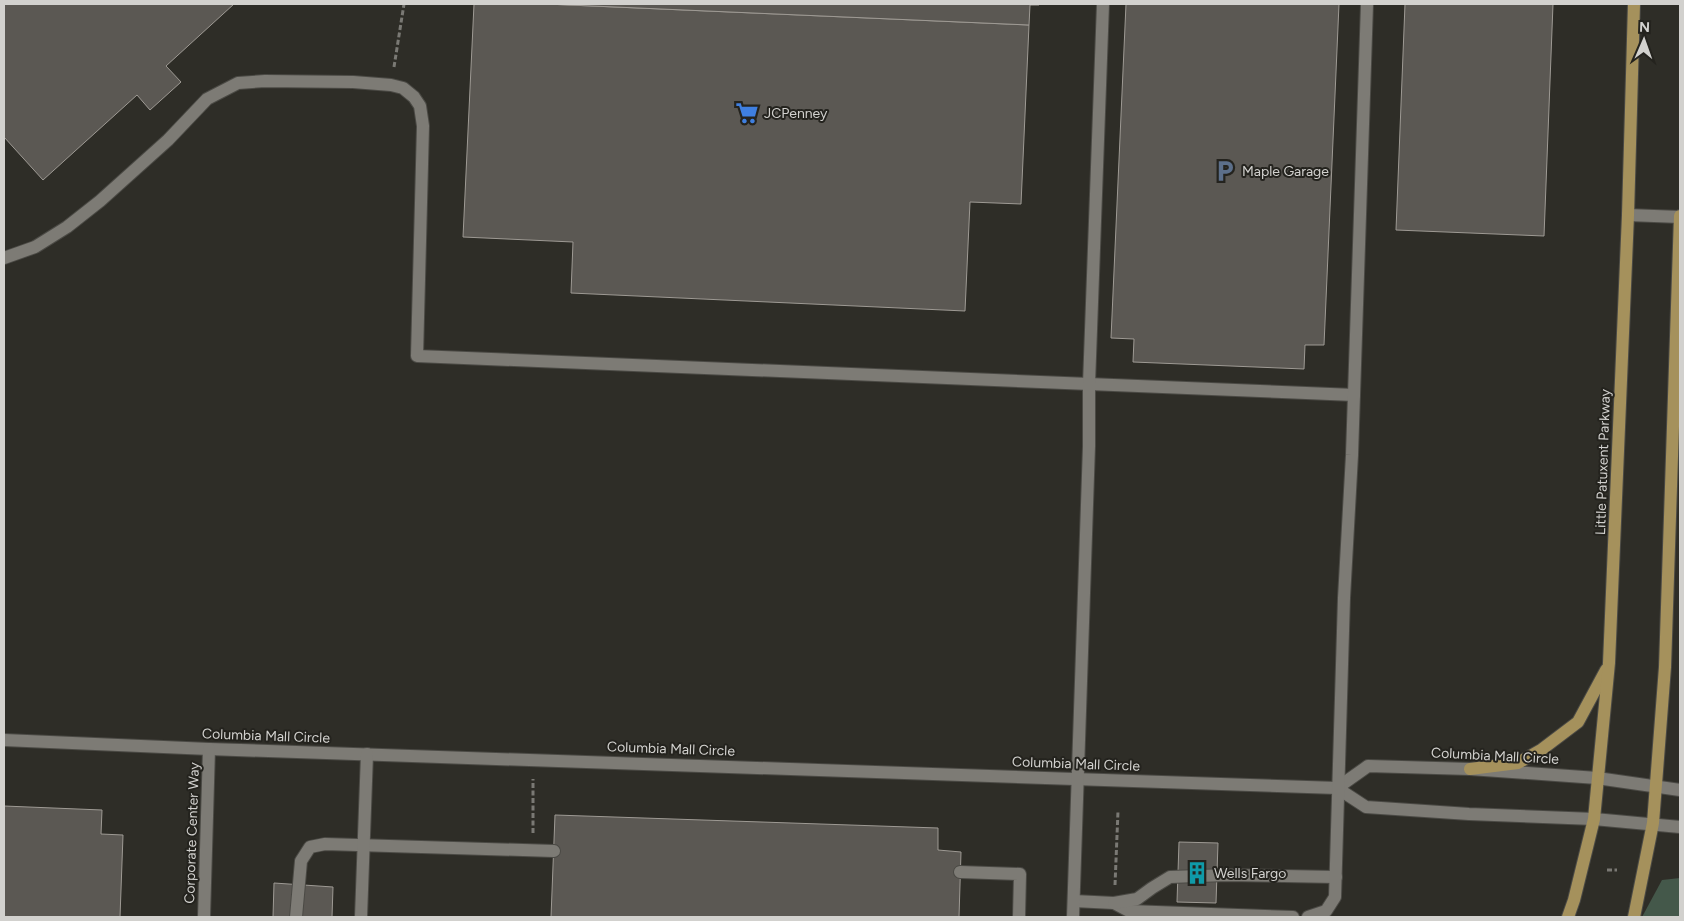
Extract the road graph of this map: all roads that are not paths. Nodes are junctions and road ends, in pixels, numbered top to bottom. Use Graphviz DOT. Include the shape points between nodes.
graph roads {
  1 [pos="1103,4"];
  2 [pos="1368,4"];
  3 [pos="1634,4"];
  4 [pos="1628,215"];
  5 [pos="1680,217"];
  6 [pos="4,258"];
  7 [pos="1089,384"];
  8 [pos="1354,395"];
  9 [pos="1609,663"];
  10 [pos="4,740"];
  11 [pos="209,749"];
  12 [pos="367,754"];
  13 [pos="1470,769"];
  14 [pos="1597,778"];
  15 [pos="1078,779"];
  16 [pos="1657,786"];
  17 [pos="1337,788"];
  18 [pos="1680,790"];
  19 [pos="1594,819"];
  20 [pos="1653,823"];
  21 [pos="1680,827"];
  22 [pos="364,845"];
  23 [pos="554,852"];
  24 [pos="960,872"];
  25 [pos="1336,877"];
  26 [pos="1074,901"];
  27 [pos="1114,903"];
  28 [pos="204,917"];
  29 [pos="296,917"];
  30 [pos="361,917"];
  31 [pos="1019,917"];
  32 [pos="1073,917"];
  33 [pos="1293,917"];
  34 [pos="1308,917"];
  35 [pos="1568,917"];
  36 [pos="1634,917"];
  1 -- 7 [label="street"];
  2 -- 8 [label="street"];
  3 -- 4 [label="main road, Little Patuxent Parkway"];
  4 -- 5 [label="street"];
  4 -- 9 [label="main road, Little Patuxent Parkway"];
  5 -- 16 [label="main road" via="1665,668"];
  6 -- 7 [label="street" via="35,247 67,227 168,140 207,99 238,83 391,85 403,88 414,97 420,106 423,126 417,356"];
  7 -- 8 [label="street"];
  7 -- 15 [label="street"];
  8 -- 17 [label="street"];
  9 -- 13 [label="main road" via="1578,722 1561,736 1518,763"];
  9 -- 14 [label="main road, Little Patuxent Parkway"];
  10 -- 11 [label="street, Columbia Mall Circle"];
  11 -- 12 [label="street, Columbia Mall Circle"];
  11 -- 28 [label="street, Corporate Center Way"];
  12 -- 15 [label="street, Columbia Mall Circle"];
  12 -- 22 [label="street"];
  13 -- 14 [label="street, Columbia Mall Circle"];
  13 -- 17 [label="street, Columbia Mall Circle" via="1368,766"];
  14 -- 16 [label="street, Columbia Mall Circle"];
  14 -- 19 [label="main road, Little Patuxent Parkway"];
  15 -- 17 [label="street, Columbia Mall Circle"];
  15 -- 26 [label="street"];
  16 -- 18 [label="street, Columbia Mall Circle"];
  16 -- 20 [label="main road"];
  17 -- 19 [label="street" via="1366,807"];
  17 -- 25 [label="street"];
  19 -- 20 [label="street"];
  19 -- 35 [label="main road, Little Patuxent Parkway"];
  20 -- 21 [label="street"];
  20 -- 36 [label="main road"];
  22 -- 23 [label="street"];
  22 -- 29 [label="street" via="310,847 301,861"];
  22 -- 30 [label="street"];
  24 -- 31 [label="street" via="1020,874"];
  25 -- 27 [label="street" via="1170,877 1137,899"];
  25 -- 34 [label="street" via="1334,897 1326,911"];
  26 -- 27 [label="street"];
  26 -- 32 [label="street"];
  27 -- 33 [label="street" via="1129,911"];
}
